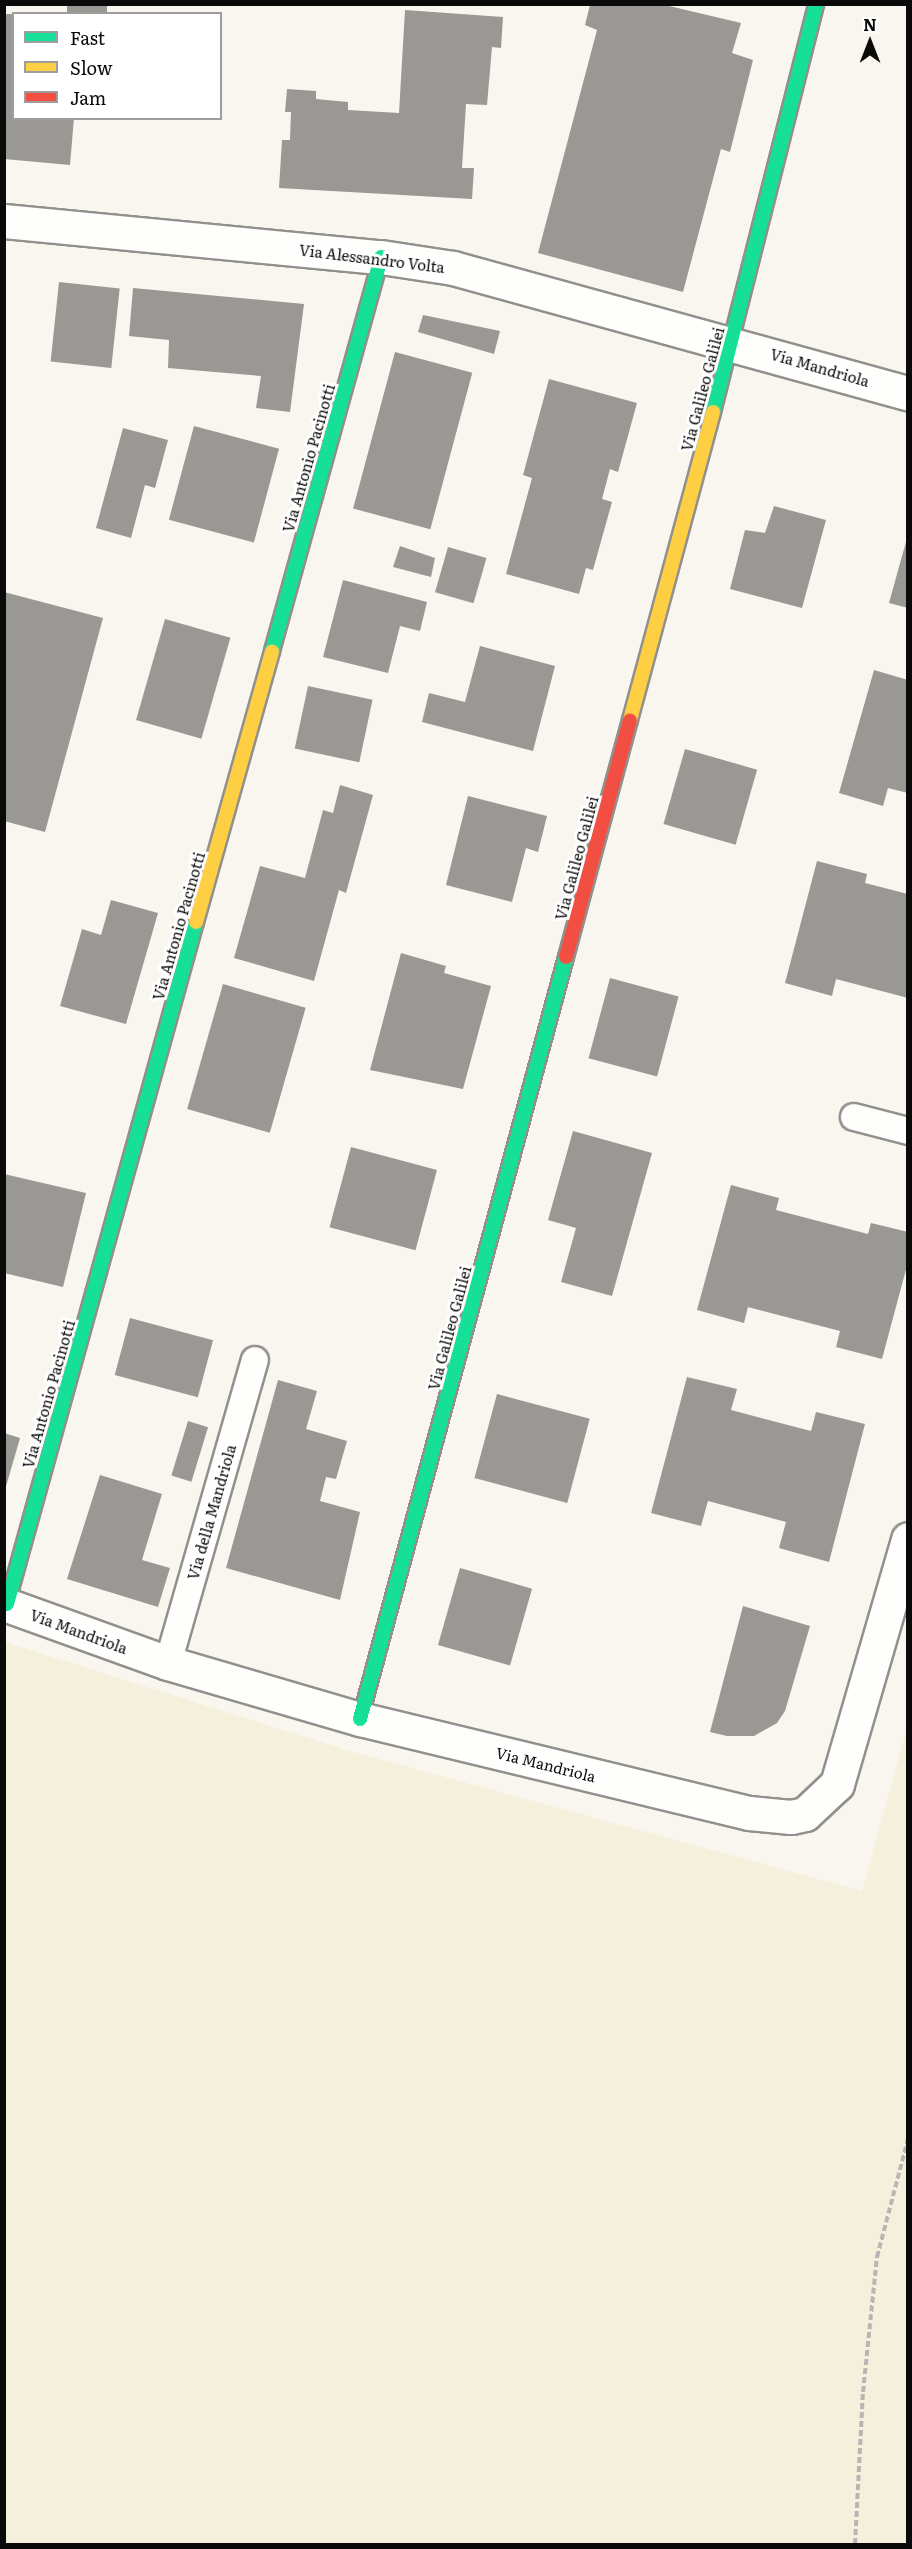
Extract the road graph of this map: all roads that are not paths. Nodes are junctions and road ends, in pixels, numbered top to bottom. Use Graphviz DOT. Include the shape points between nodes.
graph roads {
  1 [pos="816,4"];
  2 [pos="4,220"];
  3 [pos="381,257"];
  4 [pos="732,342"];
  5 [pos="908,393"];
  6 [pos="854,1117"];
  7 [pos="908,1131"];
  8 [pos="255,1360"];
  9 [pos="908,1539"];
  10 [pos="6,1604"];
  11 [pos="168,1663"];
  12 [pos="360,1719"];
  1 -- 4 [label="street, Via Galileo Galilei"];
  2 -- 3 [label="street, Via Alessandro Volta"];
  3 -- 4 [label="street, Via Alessandro Volta" via="453,268"];
  3 -- 10 [label="street, Via Antonio Pacinotti"];
  4 -- 5 [label="street, Via Mandriola"];
  4 -- 12 [label="street, Via Galileo Galilei"];
  6 -- 7 [label="lane"];
  8 -- 11 [label="lane, Via della Mandriola"];
  9 -- 12 [label="street, Via Mandriola" via="844,1767 823,1801 805,1814 749,1813"];
  10 -- 11 [label="street, Via Mandriola"];
  11 -- 12 [label="street, Via Mandriola"];
}
